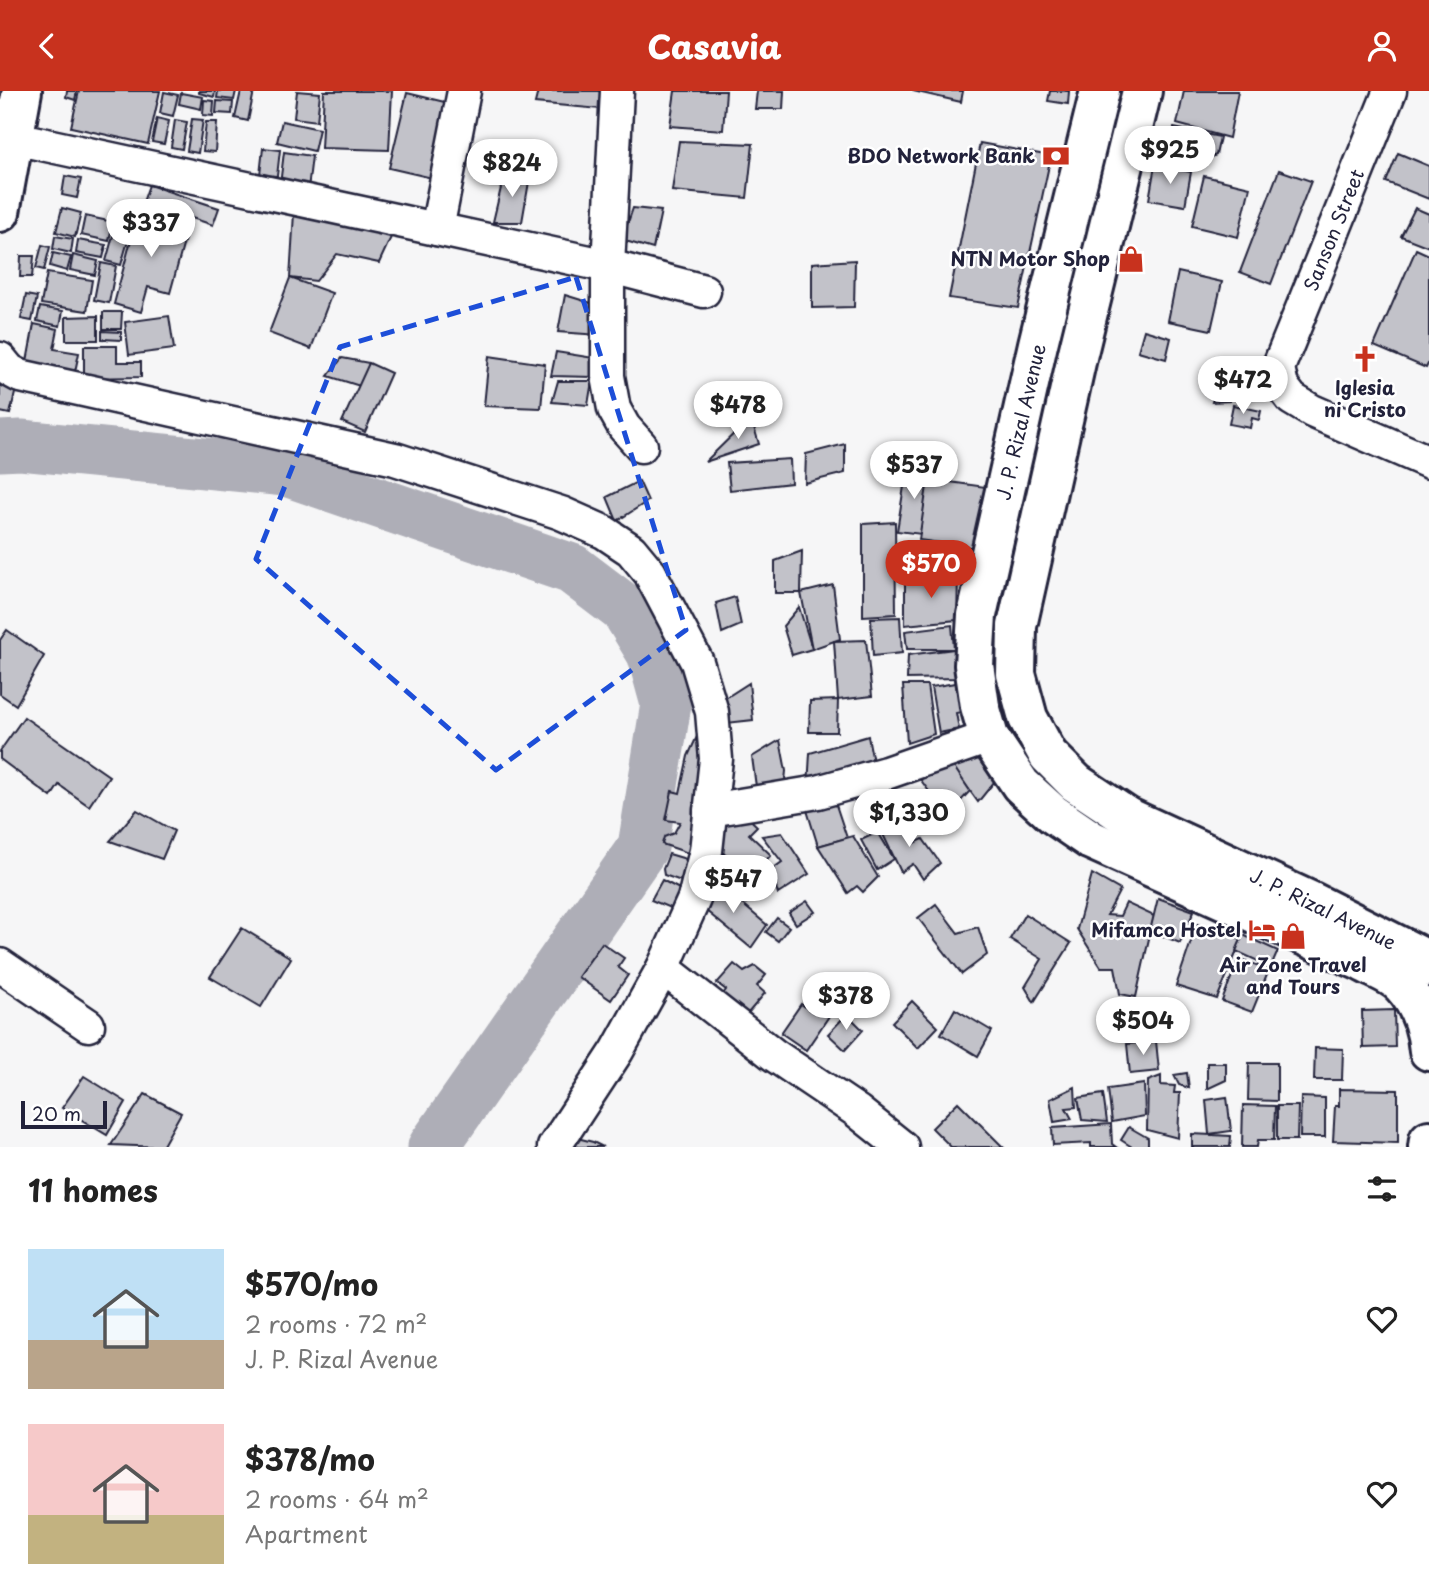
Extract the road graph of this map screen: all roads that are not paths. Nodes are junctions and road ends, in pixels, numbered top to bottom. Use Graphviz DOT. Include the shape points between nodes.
graph roads {
  1 [pos="22,91"];
  2 [pos="464,91"];
  3 [pos="617,91"];
  4 [pos="1100,91"];
  5 [pos="1142,91"];
  6 [pos="1390,91"];
  7 [pos="14,138"];
  8 [pos="0,212"];
  9 [pos="437,229"];
  10 [pos="608,265"];
  11 [pos="704,291"];
  12 [pos="1038,344"];
  13 [pos="1077,353"];
  14 [pos="0,359"];
  15 [pos="641,446"];
  16 [pos="1429,462"];
  17 [pos="989,737"];
  18 [pos="710,810"];
  19 [pos="1420,960"];
  20 [pos="0,965"];
  21 [pos="663,968"];
  22 [pos="88,1025"];
  23 [pos="1429,1051"];
  24 [pos="1429,1140"];
  25 [pos="554,1147"];
  26 [pos="902,1147"];
  27 [pos="1429,1147"];
  1 -- 7 [label="main road"];
  2 -- 9 [label="street"];
  3 -- 10 [label="street"];
  4 -- 12 [label="main road, J. P. Rizal Avenue"];
  5 -- 13 [label="main road, J. P. Rizal Avenue"];
  6 -- 16 [label="street, Sanson Street" via="1278,368 1282,386 1292,399"];
  7 -- 8 [label="main road"];
  7 -- 9 [label="street"];
  9 -- 10 [label="street"];
  10 -- 11 [label="street"];
  10 -- 15 [label="street" via="608,376 614,409"];
  12 -- 13 [label="main road"];
  12 -- 17 [label="main road, J. P. Rizal Avenue" via="977,615 974,664"];
  13 -- 19 [label="main road, J. P. Rizal Avenue" via="1017,627 1016,674 1028,718 1048,755 1076,783 1127,817 1310,901"];
  14 -- 18 [label="street" via="20,376 396,459 561,513 604,532 631,550 650,573 697,662 712,712 716,759"];
  17 -- 18 [label="street" via="818,792"];
  17 -- 19 [label="main road, J. P. Rizal Avenue" via="1021,785 1091,840 1342,952"];
  18 -- 21 [label="street" via="694,899"];
  19 -- 23 [label="main road, J. P. Rizal Avenue" via="1419,1008"];
  20 -- 22 [label="street"];
  21 -- 25 [label="street" via="617,1051"];
  21 -- 26 [label="street"];
  24 -- 27 [label="main road"];
}
